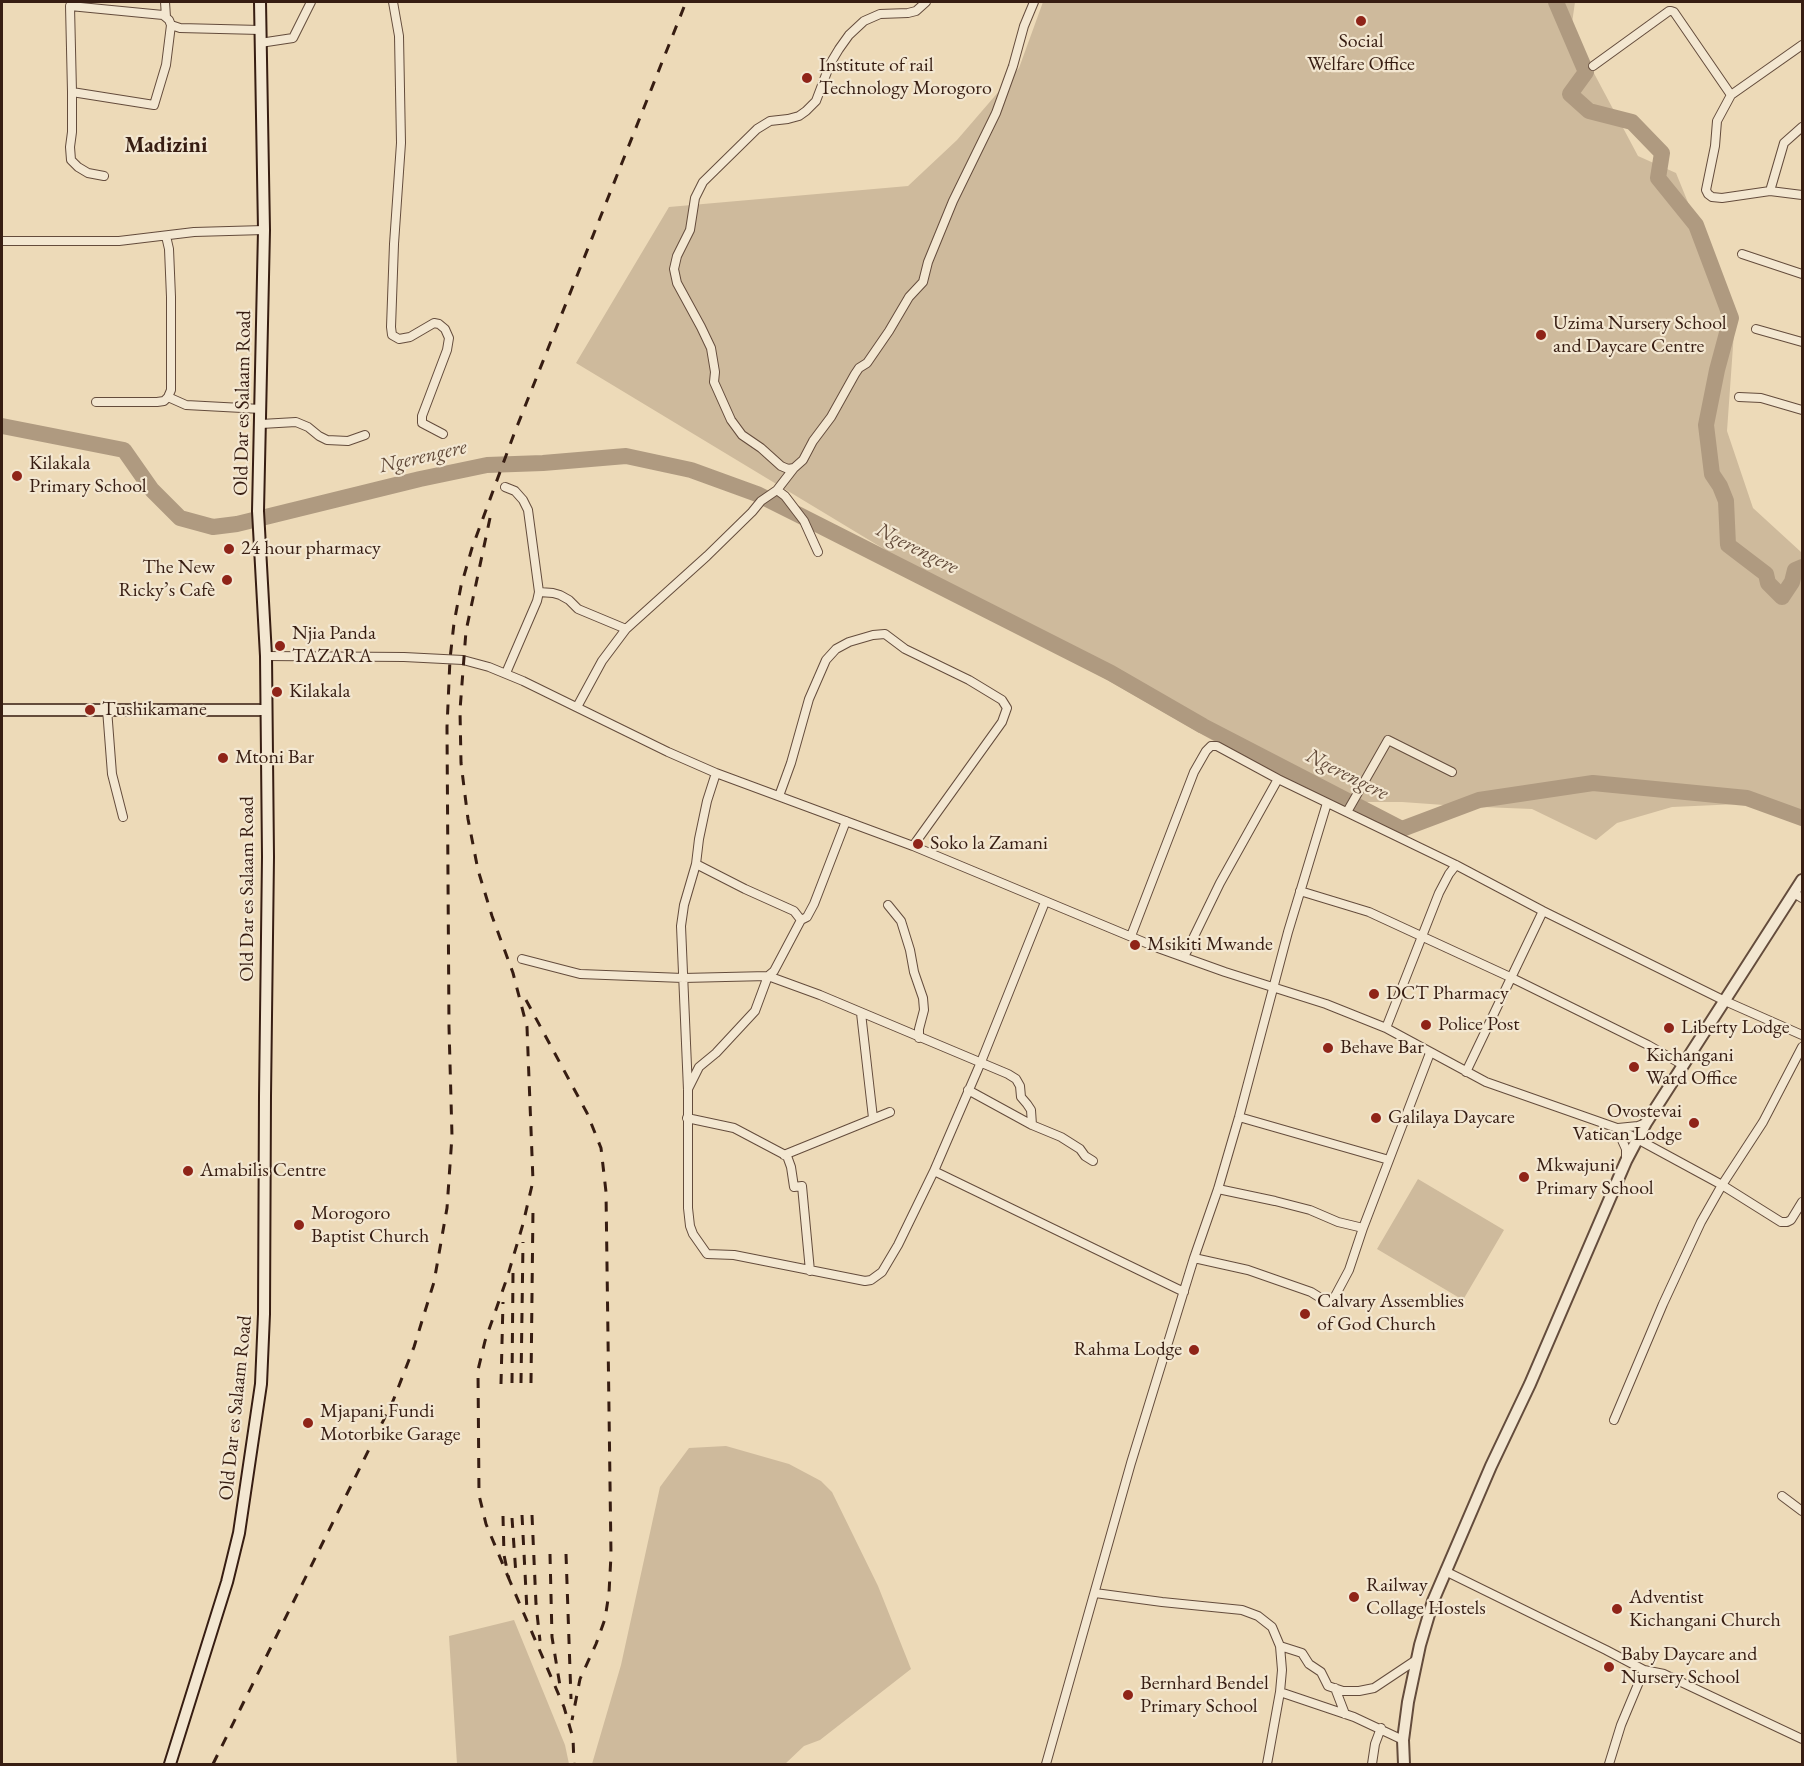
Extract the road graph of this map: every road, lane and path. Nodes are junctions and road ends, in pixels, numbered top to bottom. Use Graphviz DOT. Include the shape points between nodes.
graph roads {
  1 [pos="165,2"];
  2 [pos="260,2"];
  3 [pos="311,2"];
  4 [pos="393,2"];
  5 [pos="926,2"];
  6 [pos="1034,2"];
  7 [pos="70,4"];
  8 [pos="166,17"];
  9 [pos="171,25"];
  10 [pos="260,30"];
  11 [pos="260,43"];
  12 [pos="1803,45"];
  13 [pos="1593,66"];
  14 [pos="72,92"];
  15 [pos="1731,95"];
  16 [pos="1803,127"];
  17 [pos="104,176"];
  18 [pos="1770,191"];
  19 [pos="1803,195"];
  20 [pos="264,230"];
  21 [pos="166,236"];
  22 [pos="2,241"];
  23 [pos="1742,254"];
  24 [pos="1803,274"];
  25 [pos="1756,329"];
  26 [pos="1803,342"];
  27 [pos="1739,397"];
  28 [pos="168,398"];
  29 [pos="96,402"];
  30 [pos="261,409"];
  31 [pos="1803,410"];
  32 [pos="261,424"];
  33 [pos="443,434"];
  34 [pos="365,435"];
  35 [pos="794,468"];
  36 [pos="505,487"];
  37 [pos="777,490"];
  38 [pos="818,552"];
  39 [pos="539,592"];
  40 [pos="626,630"];
  41 [pos="266,656"];
  42 [pos="506,673"];
  43 [pos="577,707"];
  44 [pos="107,709"];
  45 [pos="2,710"];
  46 [pos="266,710"];
  47 [pos="1452,772"];
  48 [pos="716,773"];
  49 [pos="1278,779"];
  50 [pos="779,796"];
  51 [pos="1327,803"];
  52 [pos="1347,812"];
  53 [pos="123,817"];
  54 [pos="846,821"];
  55 [pos="913,846"];
  56 [pos="696,864"];
  57 [pos="1456,865"];
  58 [pos="1803,880"];
  59 [pos="1300,891"];
  60 [pos="1798,896"];
  61 [pos="1045,902"];
  62 [pos="888,905"];
  63 [pos="1543,911"];
  64 [pos="801,920"];
  65 [pos="1131,936"];
  66 [pos="1421,936"];
  67 [pos="1184,957"];
  68 [pos="522,959"];
  69 [pos="768,976"];
  70 [pos="1510,977"];
  71 [pos="683,978"];
  72 [pos="1275,986"];
  73 [pos="1725,1001"];
  74 [pos="861,1012"];
  75 [pos="1386,1028"];
  76 [pos="1803,1035"];
  77 [pos="919,1038"];
  78 [pos="1803,1047"];
  79 [pos="1430,1053"];
  80 [pos="981,1062"];
  81 [pos="1683,1065"];
  82 [pos="1466,1072"];
  83 [pos="688,1090"];
  84 [pos="968,1090"];
  85 [pos="890,1112"];
  86 [pos="1239,1117"];
  87 [pos="687,1118"];
  88 [pos="873,1118"];
  89 [pos="1646,1123"];
  90 [pos="1032,1125"];
  91 [pos="1617,1128"];
  92 [pos="1637,1139"];
  93 [pos="784,1155"];
  94 [pos="1389,1160"];
  95 [pos="1094,1161"];
  96 [pos="1626,1161"];
  97 [pos="934,1171"];
  98 [pos="1722,1185"];
  99 [pos="1218,1189"];
  100 [pos="1803,1202"];
  101 [pos="1364,1227"];
  102 [pos="1194,1258"];
  103 [pos="810,1271"];
  104 [pos="1184,1292"];
  105 [pos="1614,1420"];
  106 [pos="1782,1496"];
  107 [pos="1803,1511"];
  108 [pos="1445,1571"];
  109 [pos="1095,1593"];
  110 [pos="1280,1646"];
  111 [pos="1416,1660"];
  112 [pos="1644,1670"];
  113 [pos="1335,1688"];
  114 [pos="1280,1692"];
  115 [pos="1345,1714"];
  116 [pos="1381,1728"];
  117 [pos="1803,1739"];
  118 [pos="1403,1740"];
  119 [pos="170,1764"];
  120 [pos="1046,1764"];
  121 [pos="1267,1764"];
  122 [pos="1372,1764"];
  123 [pos="1404,1764"];
  124 [pos="1609,1764"];
  1 -- 8 [label="street"];
  2 -- 10 [label="main road, Old Dar es Salaam Road"];
  3 -- 11 [label="street" via="293,38"];
  4 -- 33 [label="street" via="399,36 401,142 391,327 392,335 399,339 434,323 445,329 449,338 447,350 422,416 422,423"];
  5 -- 35 [label="street" via="916,11 880,14 864,21 839,49 816,101 799,116 770,121 757,129 703,182 695,198 690,230 677,256 677,283 711,348 714,382 730,420 742,435 781,466"];
  6 -- 35 [label="street" via="996,113 953,201 922,282 867,363 859,368 803,460"];
  7 -- 8 [label="street"];
  7 -- 14 [label="street"];
  8 -- 9 [label="street"];
  9 -- 10 [label="street"];
  9 -- 14 [label="street" via="166,65 154,105"];
  10 -- 11 [label="main road, Old Dar es Salaam Road"];
  11 -- 20 [label="main road, Old Dar es Salaam Road"];
  12 -- 15 [label="street"];
  13 -- 15 [label="street" via="1671,11"];
  14 -- 17 [label="street" via="71,160 88,173"];
  15 -- 18 [label="street" via="1717,121 1706,190 1712,197 1722,198"];
  16 -- 18 [label="street" via="1784,143"];
  18 -- 19 [label="street"];
  20 -- 21 [label="street"];
  20 -- 30 [label="main road, Old Dar es Salaam Road"];
  21 -- 22 [label="street" via="119,242"];
  21 -- 28 [label="street" via="171,297"];
  23 -- 24 [label="street"];
  25 -- 26 [label="street"];
  27 -- 31 [label="street" via="1761,398"];
  28 -- 29 [label="street" via="157,402"];
  28 -- 30 [label="street" via="186,405"];
  30 -- 32 [label="main road, Old Dar es Salaam Road"];
  32 -- 34 [label="street" via="296,422 327,440 348,441"];
  32 -- 41 [label="main road, Old Dar es Salaam Road" via="258,511"];
  35 -- 37 [label="street"];
  36 -- 39 [label="street" via="514,491 528,510"];
  37 -- 38 [label="street" via="804,521"];
  37 -- 40 [label="street"];
  39 -- 40 [label="street" via="560,595 578,609"];
  39 -- 42 [label="street"];
  40 -- 43 [label="street" via="602,661"];
  41 -- 42 [label="street" via="463,660"];
  41 -- 46 [label="main road, Old Dar es Salaam Road"];
  42 -- 43 [label="street"];
  43 -- 48 [label="street"];
  44 -- 45 [label="main road"];
  44 -- 46 [label="main road"];
  44 -- 53 [label="street" via="112,774"];
  46 -- 119 [label="main road, Old Dar es Salaam Road" via="268,857 261,1384 245,1498 227,1582"];
  47 -- 52 [label="street" via="1388,740"];
  48 -- 50 [label="street"];
  48 -- 56 [label="street"];
  49 -- 51 [label="street"];
  49 -- 65 [label="street" via="1217,746 1206,751 1194,772"];
  49 -- 67 [label="street" via="1220,882"];
  50 -- 54 [label="street"];
  50 -- 55 [label="street" via="809,699 826,660 849,642 885,634 905,649 1002,700 1007,708 1004,719"];
  51 -- 52 [label="street"];
  51 -- 59 [label="street"];
  52 -- 57 [label="street"];
  54 -- 55 [label="street"];
  54 -- 64 [label="street" via="815,901 807,917"];
  55 -- 61 [label="street"];
  56 -- 64 [label="street" via="794,910"];
  56 -- 71 [label="street" via="681,926"];
  57 -- 63 [label="street"];
  57 -- 66 [label="street"];
  58 -- 60 [label="main road"];
  59 -- 66 [label="street" via="1369,912"];
  59 -- 72 [label="street"];
  60 -- 73 [label="main road"];
  61 -- 65 [label="street"];
  61 -- 80 [label="street"];
  62 -- 77 [label="street" via="901,921 923,998"];
  63 -- 70 [label="street"];
  63 -- 73 [label="street"];
  64 -- 69 [label="street"];
  65 -- 67 [label="street"];
  66 -- 70 [label="street"];
  66 -- 75 [label="street"];
  67 -- 72 [label="street"];
  68 -- 71 [label="street" via="580,974"];
  69 -- 71 [label="street"];
  69 -- 74 [label="street"];
  69 -- 83 [label="street" via="753,1013 699,1067"];
  70 -- 81 [label="street"];
  70 -- 82 [label="street"];
  71 -- 83 [label="street"];
  72 -- 75 [label="street"];
  72 -- 86 [label="street"];
  73 -- 76 [label="street"];
  73 -- 81 [label="main road"];
  74 -- 77 [label="street"];
  74 -- 88 [label="street"];
  75 -- 79 [label="street"];
  77 -- 80 [label="street"];
  78 -- 98 [label="street"];
  79 -- 82 [label="street"];
  79 -- 94 [label="street"];
  80 -- 84 [label="street"];
  80 -- 90 [label="street" via="1016,1079 1030,1110"];
  81 -- 89 [label="main road"];
  82 -- 91 [label="street" via="1522,1096"];
  83 -- 87 [label="street"];
  84 -- 90 [label="street"];
  84 -- 97 [label="street"];
  85 -- 88 [label="street"];
  86 -- 94 [label="street"];
  86 -- 99 [label="street"];
  87 -- 93 [label="street" via="734,1128"];
  87 -- 103 [label="street" via="689,1218 704,1251"];
  88 -- 93 [label="street"];
  89 -- 91 [label="street"];
  89 -- 92 [label="main road"];
  90 -- 95 [label="street" via="1061,1137"];
  91 -- 92 [label="street"];
  91 -- 96 [label="street" via="1626,1149"];
  92 -- 96 [label="main road"];
  92 -- 98 [label="street"];
  93 -- 103 [label="street" via="791,1167 794,1187 802,1186"];
  94 -- 101 [label="street"];
  96 -- 108 [label="main road"];
  97 -- 103 [label="street" via="888,1264 877,1276 865,1281"];
  97 -- 104 [label="street"];
  98 -- 100 [label="street" via="1782,1222 1791,1220"];
  98 -- 105 [label="street" via="1663,1304"];
  99 -- 101 [label="street"];
  99 -- 102 [label="street"];
  101 -- 102 [label="street" via="1345,1281 1331,1302 1248,1270"];
  102 -- 104 [label="street"];
  104 -- 109 [label="street"];
  106 -- 107 [label="street"];
  108 -- 111 [label="main road"];
  108 -- 112 [label="street"];
  109 -- 110 [label="street" via="1251,1612 1272,1627"];
  109 -- 120 [label="street"];
  110 -- 113 [label="street" via="1302,1653 1321,1672 1328,1686"];
  110 -- 114 [label="street"];
  111 -- 113 [label="street" via="1374,1688"];
  111 -- 118 [label="main road"];
  112 -- 117 [label="street" via="1664,1674"];
  112 -- 124 [label="street"];
  113 -- 115 [label="street"];
  114 -- 115 [label="street"];
  114 -- 121 [label="street"];
  115 -- 116 [label="street"];
  116 -- 118 [label="street"];
  116 -- 122 [label="street"];
  118 -- 123 [label="main road"];
}
